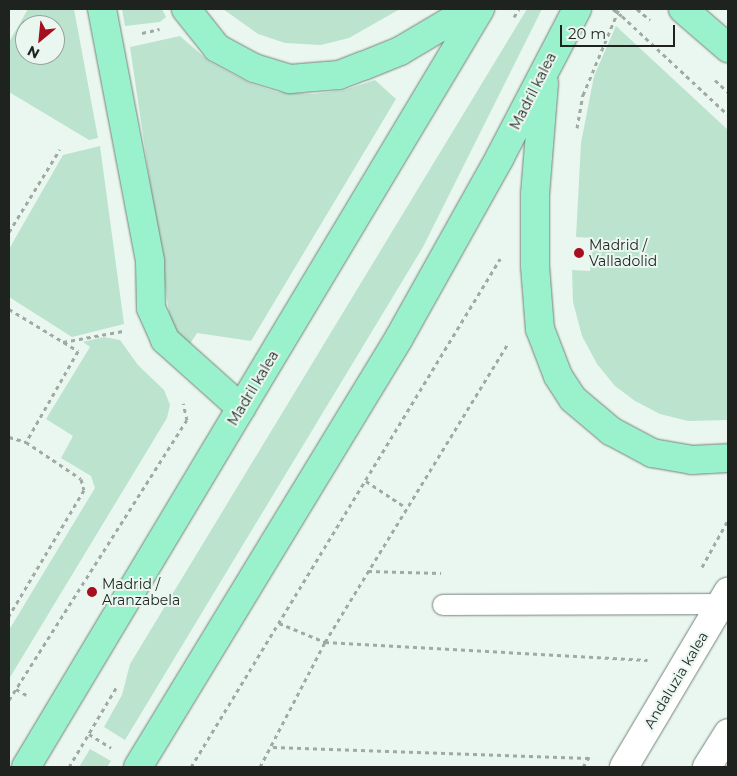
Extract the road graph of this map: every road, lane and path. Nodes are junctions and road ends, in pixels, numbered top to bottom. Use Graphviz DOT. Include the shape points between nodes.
graph roads {
  1 [pos="102,9"];
  2 [pos="186,9"];
  3 [pos="471,9"];
  4 [pos="480,9"];
  5 [pos="577,9"];
  6 [pos="613,9"];
  7 [pos="619,9"];
  8 [pos="683,9"];
  9 [pos="166,28"];
  10 [pos="137,35"];
  11 [pos="728,48"];
  12 [pos="546,64"];
  13 [pos="728,115"];
  14 [pos="576,133"];
  15 [pos="60,149"];
  16 [pos="9,232"];
  17 [pos="504,262"];
  18 [pos="9,309"];
  19 [pos="131,329"];
  20 [pos="509,333"];
  21 [pos="63,342"];
  22 [pos="182,401"];
  23 [pos="241,408"];
  24 [pos="9,437"];
  25 [pos="26,442"];
  26 [pos="728,458"];
  27 [pos="366,481"];
  28 [pos="405,507"];
  29 [pos="725,598"];
  30 [pos="442,605"];
  31 [pos="9,616"];
  32 [pos="279,623"];
  33 [pos="325,642"];
  34 [pos="648,660"];
  35 [pos="9,700"];
  36 [pos="728,733"];
  37 [pos="273,747"];
  38 [pos="589,758"];
  39 [pos="26,767"];
  40 [pos="138,767"];
  41 [pos="191,767"];
  42 [pos="260,767"];
  43 [pos="624,767"];
  44 [pos="707,767"];
  1 -- 23 [label="main road" via="150,261 151,308 165,340"];
  2 -- 3 [label="main road" via="217,48 254,68 290,79 339,75 363,66 400,51"];
  4 -- 23 [label="main road, Madril kalea"];
  5 -- 12 [label="main road, Madril kalea"];
  6 -- 13 [label="path, bridge"];
  7 -- 14 [label="path" via="583,96"];
  8 -- 11 [label="main road"];
  9 -- 10 [label="path"];
  12 -- 26 [label="main road" via="536,194 535,266 540,329 558,376 574,399 611,431 652,453 692,460"];
  12 -- 40 [label="main road, Madril kalea" via="500,157 399,338"];
  15 -- 16 [label="path"];
  17 -- 27 [label="path" via="503,254"];
  18 -- 21 [label="path"];
  19 -- 21 [label="path"];
  20 -- 28 [label="path" via="509,342"];
  21 -- 25 [label="path" via="78,351"];
  22 -- 35 [label="path" via="187,420"];
  23 -- 39 [label="main road, Madril kalea"];
  24 -- 25 [label="path"];
  25 -- 31 [label="path" via="81,479 84,490"];
  27 -- 28 [label="path"];
  27 -- 32 [label="path"];
  28 -- 33 [label="path"];
  29 -- 30 [label="lane"];
  29 -- 43 [label="street, Andaluzia kalea"];
  32 -- 33 [label="path"];
  32 -- 41 [label="path"];
  33 -- 34 [label="path"];
  33 -- 37 [label="path"];
  36 -- 44 [label="street"];
  37 -- 38 [label="path"];
  37 -- 42 [label="path"];
}
